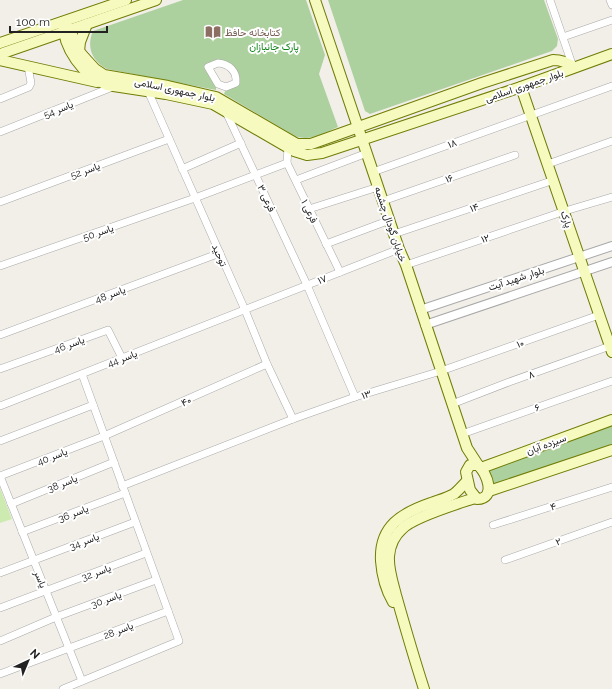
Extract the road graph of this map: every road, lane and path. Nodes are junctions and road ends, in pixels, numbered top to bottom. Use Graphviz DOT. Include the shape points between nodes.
graph roads {
  1 [pos="126,0"];
  2 [pos="156,0"];
  3 [pos="315,0"];
  4 [pos="550,0"];
  5 [pos="610,0"];
  6 [pos="612,5"];
  7 [pos="612,20"];
  8 [pos="87,24"];
  9 [pos="65,28"];
  10 [pos="563,37"];
  11 [pos="0,43"];
  12 [pos="80,51"];
  13 [pos="0,54"];
  14 [pos="612,54"];
  15 [pos="0,60"];
  16 [pos="28,66"];
  17 [pos="573,67"];
  18 [pos="112,85"];
  19 [pos="222,86"];
  20 [pos="612,86"];
  21 [pos="521,87"];
  22 [pos="148,91"];
  23 [pos="0,99"];
  24 [pos="220,99"];
  25 [pos="226,112"];
  26 [pos="531,115"];
  27 [pos="358,127"];
  28 [pos="0,132"];
  29 [pos="169,139"];
  30 [pos="362,139"];
  31 [pos="612,141"];
  32 [pos="241,143"];
  33 [pos="288,148"];
  34 [pos="367,153"];
  35 [pos="515,156"];
  36 [pos="287,163"];
  37 [pos="548,164"];
  38 [pos="182,169"];
  39 [pos="373,172"];
  40 [pos="256,175"];
  41 [pos="296,180"];
  42 [pos="554,180"];
  43 [pos="378,187"];
  44 [pos="612,197"];
  45 [pos="195,198"];
  46 [pos="383,201"];
  47 [pos="0,202"];
  48 [pos="309,209"];
  49 [pos="564,211"];
  50 [pos="390,220"];
  51 [pos="394,234"];
  52 [pos="326,244"];
  53 [pos="612,246"];
  54 [pos="399,249"];
  55 [pos="220,253"];
  56 [pos="580,257"];
  57 [pos="612,262"];
  58 [pos="406,265"];
  59 [pos="0,266"];
  60 [pos="340,272"];
  61 [pos="585,272"];
  62 [pos="307,285"];
  63 [pos="245,310"];
  64 [pos="420,310"];
  65 [pos="599,315"];
  66 [pos="425,325"];
  67 [pos="609,331"];
  68 [pos="0,335"];
  69 [pos="611,349"];
  70 [pos="122,358"];
  71 [pos="267,364"];
  72 [pos="0,369"];
  73 [pos="441,371"];
  74 [pos="82,374"];
  75 [pos="612,381"];
  76 [pos="355,397"];
  77 [pos="452,404"];
  78 [pos="93,405"];
  79 [pos="0,406"];
  80 [pos="293,419"];
  81 [pos="612,420"];
  82 [pos="462,434"];
  83 [pos="104,436"];
  84 [pos="0,441"];
  85 [pos="467,448"];
  86 [pos="612,450"];
  87 [pos="114,462"];
  88 [pos="479,466"];
  89 [pos="467,468"];
  90 [pos="0,476"];
  91 [pos="467,481"];
  92 [pos="612,487"];
  93 [pos="123,490"];
  94 [pos="489,491"];
  95 [pos="475,498"];
  96 [pos="11,504"];
  97 [pos="135,522"];
  98 [pos="612,522"];
  99 [pos="493,526"];
  100 [pos="22,532"];
  101 [pos="146,553"];
  102 [pos="34,560"];
  103 [pos="505,560"];
  104 [pos="0,573"];
  105 [pos="156,580"];
  106 [pos="46,590"];
  107 [pos="0,608"];
  108 [pos="168,611"];
  109 [pos="56,617"];
  110 [pos="402,618"];
  111 [pos="0,641"];
  112 [pos="69,649"];
  113 [pos="0,674"];
  114 [pos="82,681"];
  115 [pos="63,689"];
  116 [pos="424,689"];
  1 -- 9 [label="main road"];
  2 -- 8 [label="main road"];
  3 -- 27 [label="main road, خیابان گودال چشمه"];
  4 -- 10 [label="street"];
  5 -- 6 [label="street"];
  7 -- 10 [label="street"];
  8 -- 9 [label="main road"];
  8 -- 12 [label="main road"];
  9 -- 11 [label="main road"];
  9 -- 12 [label="main road, بلوار جمهوری اسلامی"];
  9 -- 13 [label="main road"];
  9 -- 18 [label="main road, بلوار جمهوری اسلامی" via="73,56 95,79"];
  10 -- 17 [label="street"];
  12 -- 24 [label="main road, بلوار جمهوری اسلامی" via="95,69 109,77 168,86"];
  14 -- 17 [label="main road"];
  15 -- 16 [label="main road"];
  16 -- 18 [label="main road"];
  16 -- 23 [label="street" via="31,83 29,87"];
  17 -- 21 [label="main road, بلوار جمهوری اسلامی"];
  17 -- 27 [label="main road, بلوار جمهوری اسلامی" via="560,60 552,60"];
  18 -- 22 [label="main road, بلوار جمهوری اسلامی"];
  18 -- 28 [label="street, یاسر 54"];
  19 -- 24 [label="street"];
  20 -- 26 [label="street, ۱۸"];
  21 -- 26 [label="main road, پارک"];
  21 -- 30 [label="main road, بلوار جمهوری اسلامی"];
  22 -- 25 [label="main road, بلوار جمهوری اسلامی" via="213,104"];
  22 -- 29 [label="street, توحید"];
  24 -- 27 [label="main road, بلوار جمهوری اسلامی" via="297,144 311,144"];
  25 -- 32 [label="street, فرعی ۳"];
  25 -- 33 [label="main road, بلوار جمهوری اسلامی"];
  26 -- 37 [label="main road, پارک"];
  26 -- 39 [label="street, ۱۸"];
  27 -- 30 [label="main road, خیابان گودال چشمه"];
  29 -- 38 [label="street, توحید"];
  29 -- 47 [label="street, یاسر 52"];
  30 -- 33 [label="main road, بلوار جمهوری اسلامی" via="307,156"];
  30 -- 34 [label="main road, خیابان گودال چشمه"];
  31 -- 37 [label="street"];
  32 -- 38 [label="street"];
  32 -- 40 [label="street, فرعی ۳"];
  33 -- 36 [label="street"];
  34 -- 39 [label="main road, خیابان گودال چشمه"];
  34 -- 41 [label="street"];
  35 -- 46 [label="street, ۱۶"];
  36 -- 40 [label="street, یاسر 50"];
  36 -- 41 [label="street, فرعی ۱"];
  37 -- 42 [label="main road, پارک"];
  38 -- 45 [label="street, توحید"];
  39 -- 43 [label="main road, خیابان گودال چشمه"];
  40 -- 45 [label="street, یاسر 50"];
  40 -- 62 [label="street, فرعی ۳"];
  41 -- 48 [label="street, فرعی ۱"];
  42 -- 49 [label="main road, پارک"];
  42 -- 51 [label="street, ۱۴"];
  43 -- 46 [label="main road, خیابان گودال چشمه"];
  43 -- 48 [label="street"];
  44 -- 49 [label="street, ۱۲"];
  45 -- 55 [label="street, توحید"];
  45 -- 59 [label="street, یاسر 50"];
  46 -- 50 [label="main road, خیابان گودال چشمه"];
  48 -- 52 [label="street, فرعی ۱"];
  49 -- 56 [label="main road, پارک"];
  49 -- 58 [label="street, ۱۲"];
  50 -- 51 [label="main road, خیابان گودال چشمه"];
  50 -- 52 [label="street"];
  51 -- 54 [label="main road, خیابان گودال چشمه"];
  52 -- 60 [label="street, فرعی ۱"];
  53 -- 56 [label="street, بلوار شهید آیت"];
  54 -- 58 [label="main road, خیابان گودال چشمه"];
  54 -- 60 [label="street, ۱۷"];
  55 -- 63 [label="street, توحید"];
  55 -- 68 [label="street, یاسر 48"];
  56 -- 61 [label="main road, پارک"];
  56 -- 64 [label="street, بلوار شهید آیت"];
  57 -- 61 [label="street, بلوار شهید آیت"];
  58 -- 64 [label="main road, خیابان گودال چشمه"];
  60 -- 62 [label="street, ۱۷"];
  61 -- 65 [label="main road, پارک"];
  61 -- 66 [label="street, بلوار شهید آیت"];
  62 -- 63 [label="street, ۱۷"];
  62 -- 76 [label="street, فرعی ۳"];
  63 -- 70 [label="street, یاسر 44"];
  63 -- 71 [label="street, توحید"];
  64 -- 66 [label="main road, خیابان گودال چشمه"];
  65 -- 67 [label="main road, پارک"];
  65 -- 73 [label="street, ۱۰"];
  66 -- 73 [label="main road, خیابان گودال چشمه"];
  67 -- 69 [label="main road, پارک"];
  69 -- 77 [label="street, ۸" via="509,382"];
  70 -- 72 [label="street, یاسر 46" via="108,330"];
  70 -- 74 [label="street, یاسر 44"];
  71 -- 80 [label="street, توحید"];
  71 -- 83 [label="street, ۴۰"];
  73 -- 76 [label="street, ۱۳"];
  73 -- 77 [label="main road, خیابان گودال چشمه"];
  74 -- 78 [label="street"];
  74 -- 79 [label="street, یاسر 44"];
  75 -- 82 [label="street, ۶"];
  76 -- 80 [label="street, ۱۳"];
  77 -- 82 [label="main road, خیابان گودال چشمه"];
  78 -- 83 [label="street"];
  78 -- 84 [label="street"];
  80 -- 93 [label="street, ۱۳"];
  81 -- 88 [label="main road, سیزده آبان"];
  82 -- 85 [label="main road, خیابان گودال چشمه"];
  83 -- 87 [label="street"];
  83 -- 90 [label="street, یاسر 40"];
  85 -- 88 [label="main road"];
  85 -- 89 [label="main road"];
  86 -- 94 [label="main road"];
  87 -- 93 [label="street"];
  87 -- 96 [label="street, یاسر 38"];
  88 -- 89 [label="main road, سیزده آبان"];
  88 -- 94 [label="main road"];
  89 -- 91 [label="main road"];
  90 -- 96 [label="street, یاسر"];
  91 -- 95 [label="main road"];
  91 -- 110 [label="main road" via="454,494 404,514 394,522 386,534 381,552 384,581"];
  92 -- 99 [label="street, ۴"];
  93 -- 97 [label="street"];
  93 -- 100 [label="street, یاسر 36"];
  94 -- 95 [label="main road" via="484,499"];
  95 -- 110 [label="main road" via="414,520 402,528 394,538 389,557"];
  96 -- 100 [label="street, یاسر"];
  97 -- 101 [label="street"];
  97 -- 102 [label="street, یاسر 34"];
  98 -- 103 [label="street, ۲"];
  100 -- 102 [label="street, یاسر"];
  101 -- 105 [label="street"];
  101 -- 106 [label="street, یاسر 32"];
  102 -- 104 [label="street, یاسر 34"];
  102 -- 106 [label="street, یاسر"];
  105 -- 108 [label="street"];
  105 -- 109 [label="street, یاسر 30"];
  106 -- 107 [label="street, یاسر 32"];
  106 -- 109 [label="street, یاسر"];
  108 -- 112 [label="street, یاسر 28"];
  108 -- 114 [label="street" via="178,641"];
  109 -- 111 [label="street, یاسر 30"];
  109 -- 112 [label="street, یاسر"];
  110 -- 116 [label="main road"];
  112 -- 113 [label="street, یاسر 28"];
  112 -- 114 [label="street, یاسر"];
  114 -- 115 [label="street"];
}
